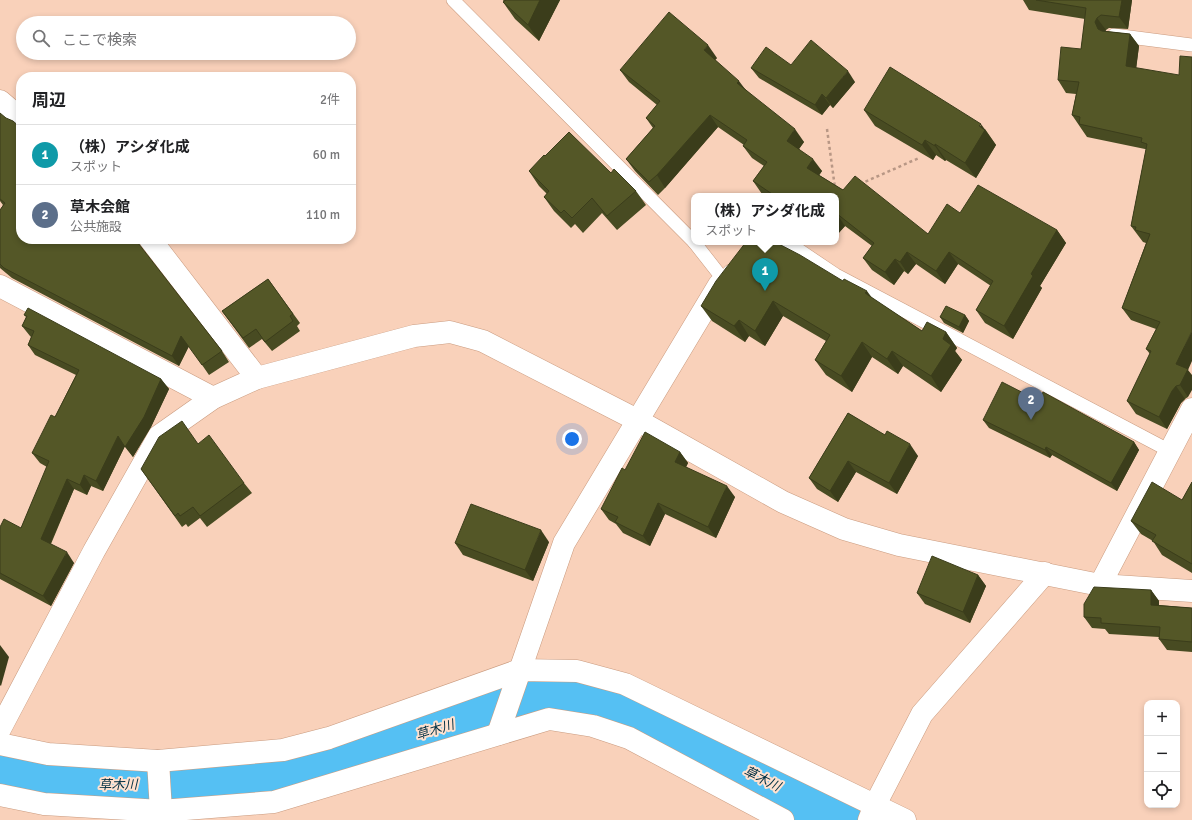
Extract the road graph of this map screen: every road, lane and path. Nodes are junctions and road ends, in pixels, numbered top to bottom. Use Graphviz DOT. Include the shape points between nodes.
graph roads {
  1 [pos="453,0"];
  2 [pos="1112,35"];
  3 [pos="1192,45"];
  4 [pos="0,101"];
  5 [pos="16,115"];
  6 [pos="827,129"];
  7 [pos="918,158"];
  8 [pos="857,185"];
  9 [pos="836,193"];
  10 [pos="691,239"];
  11 [pos="154,244"];
  12 [pos="696,245"];
  13 [pos="791,245"];
  14 [pos="738,263"];
  15 [pos="723,279"];
  16 [pos="0,286"];
  17 [pos="257,378"];
  18 [pos="213,398"];
  19 [pos="1191,414"];
  20 [pos="637,420"];
  21 [pos="1170,451"];
  22 [pos="1045,573"];
  23 [pos="1100,585"];
  24 [pos="1192,591"];
  25 [pos="519,675"];
  26 [pos="501,726"];
  27 [pos="0,730"];
  28 [pos="0,744"];
  29 [pos="159,766"];
  30 [pos="0,795"];
  31 [pos="161,806"];
  32 [pos="872,814"];
  33 [pos="783,820"];
  34 [pos="904,820"];
  1 -- 10 [label="lane"];
  2 -- 3 [label="lane"];
  4 -- 5 [label="street"];
  6 -- 9 [label="path"];
  7 -- 8 [label="path"];
  11 -- 17 [label="street"];
  12 -- 15 [label="lane"];
  13 -- 21 [label="lane" via="836,275"];
  14 -- 15 [label="lane"];
  15 -- 20 [label="street"];
  16 -- 18 [label="street"];
  17 -- 18 [label="street"];
  17 -- 20 [label="street" via="414,336 450,332 483,341"];
  18 -- 27 [label="street" via="159,436 94,551"];
  19 -- 21 [label="street"];
  20 -- 22 [label="street" via="783,502 844,529 899,545"];
  20 -- 25 [label="street" via="564,543"];
  21 -- 23 [label="street"];
  22 -- 23 [label="street"];
  22 -- 32 [label="street" via="922,714"];
  23 -- 24 [label="street"];
  25 -- 26 [label="street"];
  25 -- 29 [label="street" via="329,738 282,750"];
  25 -- 32 [label="street" via="577,671 625,684"];
  26 -- 31 [label="street" via="274,802"];
  26 -- 33 [label="street" via="549,719 593,726 629,738"];
  28 -- 29 [label="street" via="48,754"];
  29 -- 31 [label="street"];
  30 -- 31 [label="street" via="44,804"];
  32 -- 34 [label="street"];
}
